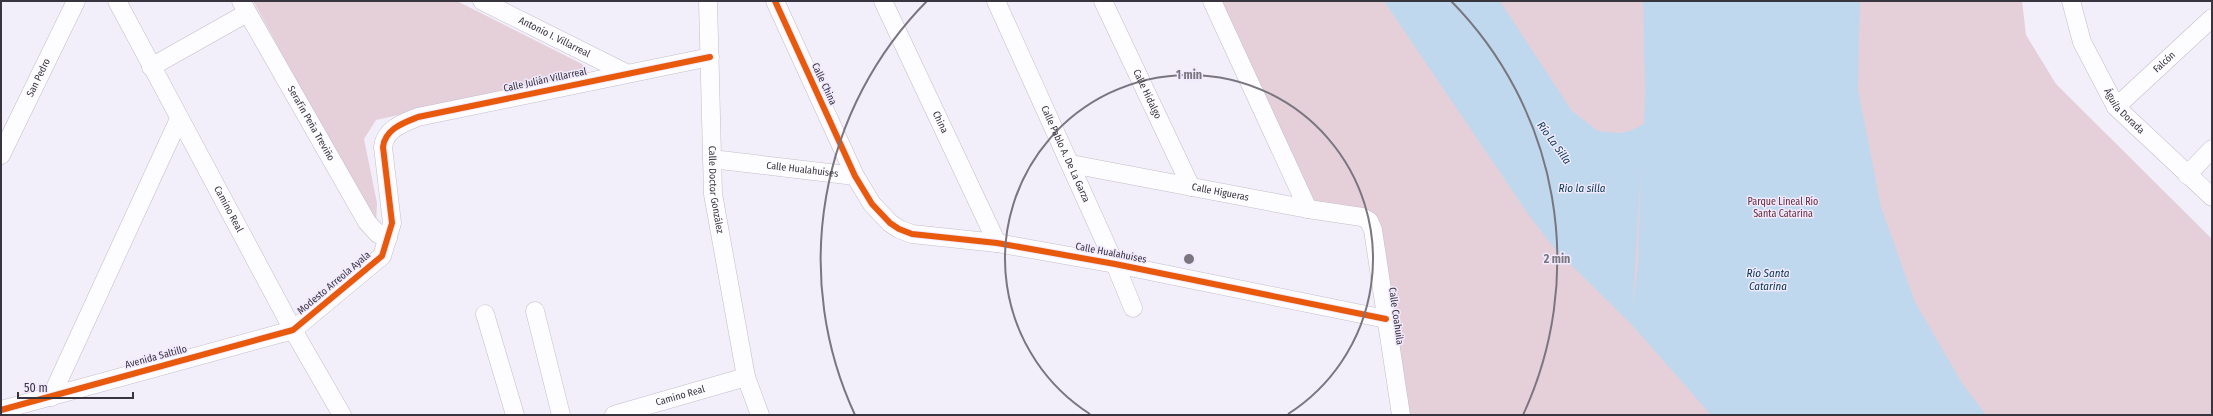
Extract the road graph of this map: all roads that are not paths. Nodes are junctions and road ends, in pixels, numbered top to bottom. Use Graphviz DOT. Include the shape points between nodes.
graph roads {
  1 [pos="76,1"];
  2 [pos="117,1"];
  3 [pos="482,1"];
  4 [pos="708,1"];
  5 [pos="775,1"];
  6 [pos="883,1"];
  7 [pos="996,1"];
  8 [pos="1103,1"];
  9 [pos="1212,1"];
  10 [pos="2076,4"];
  11 [pos="244,7"];
  12 [pos="2212,18"];
  13 [pos="710,57"];
  14 [pos="151,67"];
  15 [pos="626,73"];
  16 [pos="2116,107"];
  17 [pos="179,119"];
  18 [pos="388,132"];
  19 [pos="2212,149"];
  20 [pos="1,155"];
  21 [pos="712,159"];
  22 [pos="1071,164"];
  23 [pos="2187,175"];
  24 [pos="856,176"];
  25 [pos="1191,187"];
  26 [pos="2212,198"];
  27 [pos="1308,209"];
  28 [pos="1369,221"];
  29 [pos="388,238"];
  30 [pos="996,243"];
  31 [pos="1115,264"];
  32 [pos="1133,308"];
  33 [pos="535,311"];
  34 [pos="485,314"];
  35 [pos="1386,319"];
  36 [pos="293,330"];
  37 [pos="746,377"];
  38 [pos="51,397"];
  39 [pos="1,410"];
  40 [pos="342,415"];
  41 [pos="515,415"];
  42 [pos="561,415"];
  43 [pos="614,415"];
  44 [pos="760,415"];
  45 [pos="1401,415"];
  1 -- 20 [label="street, San Pedro"];
  2 -- 14 [label="street, Camino Real"];
  3 -- 15 [label="street, Antonio I. Villarreal"];
  4 -- 13 [label="street, Calle Doctor González"];
  5 -- 24 [label="street, Calle China"];
  6 -- 30 [label="street, China"];
  7 -- 22 [label="street, Calle Pablo A. De La Garza"];
  8 -- 25 [label="street, Calle Hidalgo"];
  9 -- 27 [label="street"];
  10 -- 16 [label="street, Águila Dorada" via="2082,42"];
  11 -- 14 [label="street"];
  11 -- 29 [label="street, Serafín Peña Treviño" via="367,222 378,234"];
  12 -- 16 [label="street, Falcón"];
  13 -- 15 [label="street, Calle Julián Villarreal"];
  13 -- 21 [label="street, Calle Doctor González"];
  14 -- 17 [label="street, Camino Real"];
  15 -- 18 [label="street, Calle Julián Villarreal" via="418,117"];
  16 -- 23 [label="street, Águila Dorada"];
  17 -- 36 [label="street, Camino Real"];
  17 -- 38 [label="street"];
  18 -- 29 [label="street, Modesto Arreola Ayala" via="383,147 392,206 392,223"];
  19 -- 23 [label="street"];
  21 -- 24 [label="street, Calle Hualahuises"];
  21 -- 37 [label="street, Calle Doctor González" via="713,194"];
  22 -- 25 [label="street, Calle Higueras"];
  22 -- 31 [label="street, Calle Pablo A. De La Garza"];
  23 -- 26 [label="street, Águila Dorada"];
  24 -- 30 [label="street, Calle Hualahuises" via="872,204 898,229 912,234"];
  25 -- 27 [label="street, Calle Higueras"];
  27 -- 28 [label="street, Calle Higueras" via="1362,217"];
  28 -- 35 [label="street, Calle Coahuila" via="1373,230"];
  29 -- 36 [label="street, Modesto Arreola Ayala" via="378,261"];
  30 -- 31 [label="street, Calle Hualahuises"];
  31 -- 32 [label="street, Calle Pablo A. De La Garza"];
  31 -- 35 [label="street, Calle Hualahuises"];
  33 -- 42 [label="street"];
  34 -- 41 [label="street"];
  35 -- 45 [label="street, Calle Coahuila"];
  36 -- 38 [label="street, Avenida Saltillo"];
  36 -- 40 [label="street, Camino Real"];
  37 -- 43 [label="street, Camino Real"];
  37 -- 44 [label="street, Calle Doctor González"];
  38 -- 39 [label="street, Avenida Saltillo"];
}
